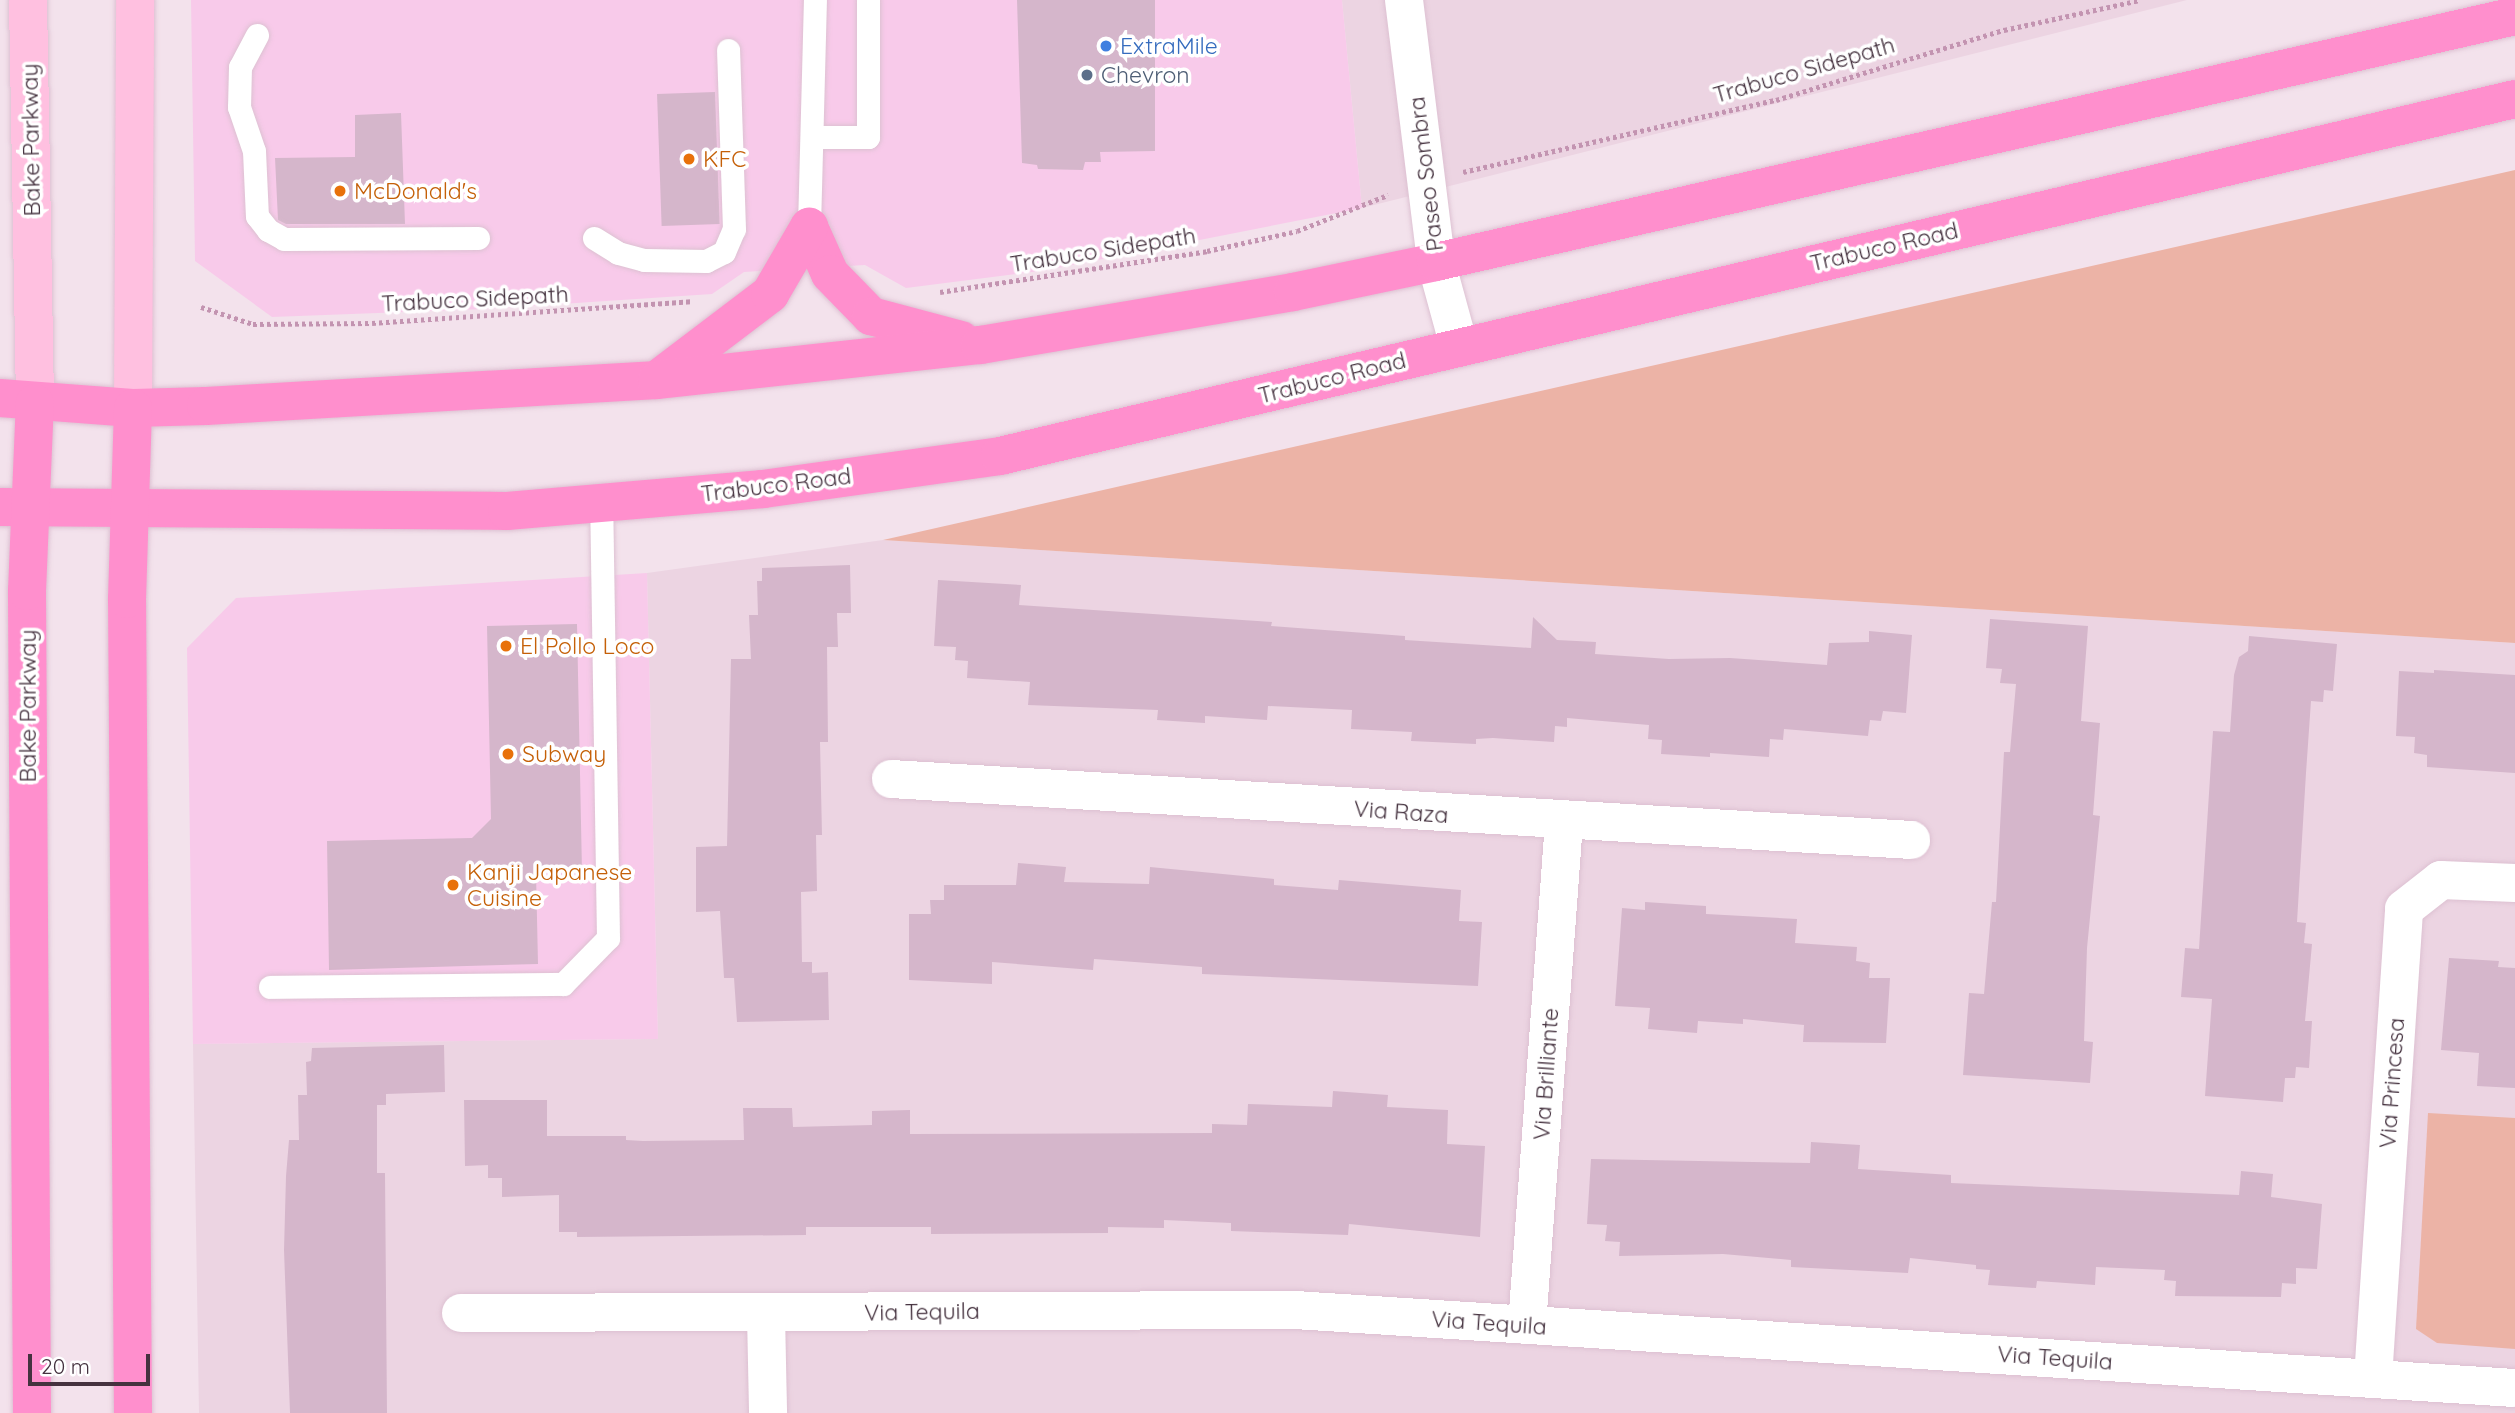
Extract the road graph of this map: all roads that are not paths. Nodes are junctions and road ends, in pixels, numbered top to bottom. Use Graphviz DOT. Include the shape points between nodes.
graph roads {
  1 [pos="28,0"];
  2 [pos="135,0"];
  3 [pos="815,0"];
  4 [pos="868,0"];
  5 [pos="1404,0"];
  6 [pos="2515,16"];
  7 [pos="257,35"];
  8 [pos="728,50"];
  9 [pos="2515,99"];
  10 [pos="813,137"];
  11 [pos="809,227"];
  12 [pos="594,237"];
  13 [pos="478,238"];
  14 [pos="1436,262"];
  15 [pos="980,345"];
  16 [pos="1459,346"];
  17 [pos="657,380"];
  18 [pos="18,400"];
  19 [pos="133,408"];
  20 [pos="601,503"];
  21 [pos="15,509"];
  22 [pos="129,510"];
  23 [pos="891,779"];
  24 [pos="1564,822"];
  25 [pos="1911,840"];
  26 [pos="2515,883"];
  27 [pos="270,987"];
  28 [pos="461,1313"];
  29 [pos="766,1315"];
  30 [pos="1527,1325"];
  31 [pos="2372,1378"];
  32 [pos="2515,1388"];
  33 [pos="32,1413"];
  34 [pos="133,1413"];
  35 [pos="768,1413"];
  1 -- 18 [label="main road, Bake Parkway"];
  2 -- 19 [label="main road"];
  3 -- 10 [label="lane"];
  4 -- 10 [label="lane" via="868,137"];
  5 -- 14 [label="street, Paseo Sombra"];
  6 -- 14 [label="main road"];
  7 -- 13 [label="lane" via="240,67 239,107 254,151 257,216 268,230 284,239"];
  8 -- 12 [label="lane" via="734,229 724,252 706,261 644,260 618,253"];
  9 -- 16 [label="main road, Trabuco Road"];
  10 -- 11 [label="lane"];
  11 -- 15 [label="main road" via="830,274 871,316"];
  11 -- 17 [label="main road" via="770,294"];
  14 -- 15 [label="main road" via="1293,292"];
  14 -- 16 [label="street, Paseo Sombra"];
  15 -- 17 [label="main road"];
  16 -- 20 [label="main road, Trabuco Road" via="1000,456 763,489"];
  17 -- 19 [label="main road"];
  18 -- 19 [label="main road"];
  18 -- 21 [label="main road, Bake Parkway"];
  19 -- 22 [label="main road"];
  20 -- 22 [label="main road, Trabuco Road" via="507,511"];
  20 -- 27 [label="lane" via="608,937 563,984"];
  21 -- 22 [label="main road, Trabuco Road"];
  21 -- 33 [label="main road, Bake Parkway"];
  22 -- 34 [label="main road"];
  23 -- 24 [label="street, Via Raza"];
  24 -- 25 [label="street, Via Raza"];
  24 -- 30 [label="street, Via Brilliante"];
  26 -- 31 [label="street, Via Princesa" via="2441,880 2404,909"];
  28 -- 29 [label="street, Via Tequila"];
  29 -- 30 [label="street, Via Tequila" via="1295,1310"];
  29 -- 35 [label="street"];
  30 -- 31 [label="street, Via Tequila"];
  31 -- 32 [label="street, Via Tequila"];
}
